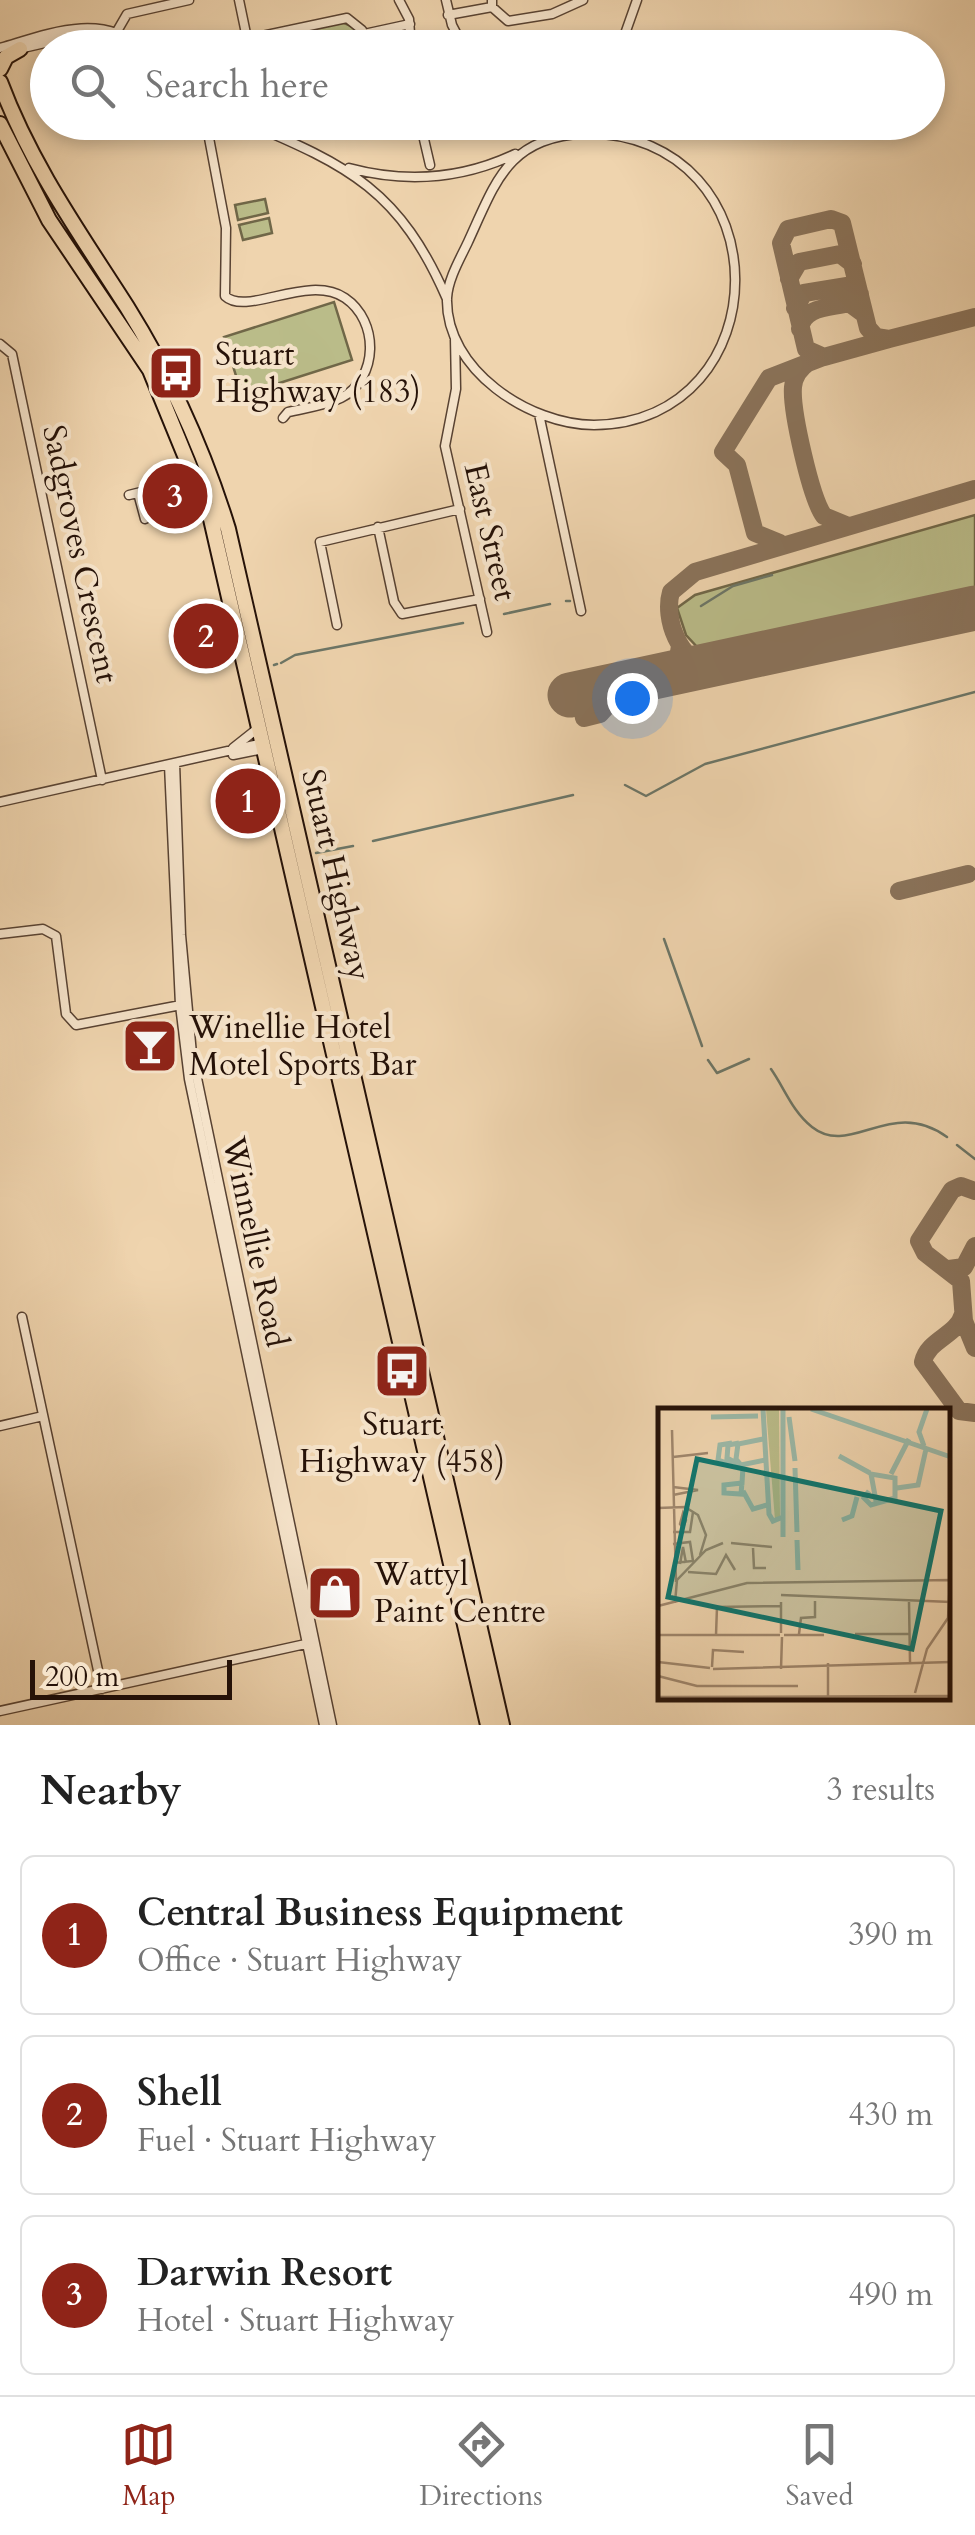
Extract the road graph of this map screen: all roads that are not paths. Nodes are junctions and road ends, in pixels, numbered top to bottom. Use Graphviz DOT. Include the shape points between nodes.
graph roads {
  1 [pos="189,0"];
  2 [pos="239,0"];
  3 [pos="399,0"];
  4 [pos="446,0"];
  5 [pos="583,0"];
  6 [pos="638,0"];
  7 [pos="492,4"];
  8 [pos="448,15"];
  9 [pos="410,24"];
  10 [pos="117,30"];
  11 [pos="245,30"];
  12 [pos="298,30"];
  13 [pos="362,30"];
  14 [pos="382,30"];
  15 [pos="410,30"];
  16 [pos="455,30"];
  17 [pos="627,30"];
  18 [pos="6,48"];
  19 [pos="0,69"];
  20 [pos="0,82"];
  21 [pos="10,109"];
  22 [pos="0,124"];
  23 [pos="209,140"];
  24 [pos="283,140"];
  25 [pos="424,140"];
  26 [pos="540,140"];
  27 [pos="547,140"];
  28 [pos="636,140"];
  29 [pos="530,147"];
  30 [pos="330,162"];
  31 [pos="430,165"];
  32 [pos="474,170"];
  33 [pos="30,186"];
  34 [pos="491,190"];
  35 [pos="457,265"];
  36 [pos="434,266"];
  37 [pos="447,299"];
  38 [pos="453,324"];
  39 [pos="133,330"];
  40 [pos="0,344"];
  41 [pos="483,376"];
  42 [pos="456,382"];
  43 [pos="539,414"];
  44 [pos="283,418"];
  45 [pos="197,478"];
  46 [pos="460,510"];
  47 [pos="144,520"];
  48 [pos="378,528"];
  49 [pos="243,590"];
  50 [pos="480,598"];
  51 [pos="581,611"];
  52 [pos="337,625"];
  53 [pos="487,632"];
  54 [pos="242,648"];
  55 [pos="259,663"];
  56 [pos="259,726"];
  57 [pos="265,745"];
  58 [pos="229,754"];
  59 [pos="281,758"];
  60 [pos="172,766"];
  61 [pos="102,780"];
  62 [pos="273,786"];
  63 [pos="0,802"];
  64 [pos="0,934"];
  65 [pos="184,1004"];
  66 [pos="22,1317"];
  67 [pos="424,1411"];
  68 [pos="43,1416"];
  69 [pos="0,1426"];
  70 [pos="311,1643"];
  71 [pos="102,1689"];
  72 [pos="0,1711"];
  73 [pos="324,1725"];
  74 [pos="332,1725"];
  75 [pos="488,1725"];
  76 [pos="502,1725"];
  1 -- 10 [label="street" via="126,14"];
  2 -- 11 [label="street"];
  3 -- 9 [label="street"];
  4 -- 8 [label="street"];
  5 -- 7 [label="street" via="508,21"];
  6 -- 17 [label="street"];
  7 -- 8 [label="street"];
  8 -- 16 [label="street"];
  9 -- 14 [label="street"];
  9 -- 15 [label="street"];
  12 -- 13 [label="street" via="344,18"];
  18 -- 19 [label="highway"];
  20 -- 21 [label="highway, Stuart Highway"];
  21 -- 33 [label="highway" via="34,175"];
  21 -- 39 [label="highway, Stuart Highway" via="56,203"];
  22 -- 33 [label="highway, Stuart Highway"];
  23 -- 44 [label="street" via="226,228 225,296 236,303 325,290 353,304 368,332 370,360 354,387"];
  24 -- 30 [label="street"];
  25 -- 31 [label="street"];
  26 -- 29 [label="street"];
  27 -- 29 [label="street"];
  28 -- 43 [label="street" via="704,185 731,236 738,269 724,338 706,369 656,410 594,425"];
  29 -- 32 [label="street"];
  29 -- 34 [label="street" via="503,168"];
  30 -- 32 [label="street" via="408,177"];
  30 -- 36 [label="street" via="387,201"];
  32 -- 34 [label="street" via="486,176"];
  33 -- 39 [label="highway, Stuart Highway"];
  34 -- 35 [label="street"];
  35 -- 36 [label="street"];
  35 -- 37 [label="street"];
  36 -- 37 [label="street"];
  37 -- 38 [label="street"];
  38 -- 41 [label="street"];
  38 -- 42 [label="street, East Street"];
  39 -- 45 [label="highway, Stuart Highway"];
  39 -- 49 [label="highway, Stuart Highway" via="204,458"];
  40 -- 61 [label="street, Sadgroves Crescent" via="12,354"];
  41 -- 42 [label="street" via="467,370"];
  41 -- 43 [label="street"];
  42 -- 46 [label="street, East Street" via="445,442"];
  43 -- 51 [label="street"];
  45 -- 47 [label="street" via="134,494"];
  45 -- 54 [label="highway, Stuart Highway"];
  46 -- 48 [label="street"];
  46 -- 50 [label="street, East Street"];
  48 -- 50 [label="street" via="402,614"];
  48 -- 52 [label="street" via="320,542"];
  49 -- 54 [label="highway" via="249,635"];
  49 -- 55 [label="highway, Stuart Highway"];
  50 -- 53 [label="street, East Street"];
  54 -- 56 [label="highway, Stuart Highway"];
  55 -- 57 [label="highway" via="272,736"];
  55 -- 59 [label="highway, Stuart Highway"];
  56 -- 57 [label="highway, Stuart Highway"];
  56 -- 58 [label="street"];
  57 -- 58 [label="street"];
  57 -- 59 [label="highway"];
  57 -- 62 [label="highway, Stuart Highway"];
  58 -- 60 [label="street"];
  58 -- 62 [label="street" via="259,762"];
  59 -- 67 [label="highway, Stuart Highway"];
  60 -- 61 [label="street"];
  60 -- 65 [label="street, Winnellie Road"];
  61 -- 63 [label="street"];
  62 -- 67 [label="highway, Stuart Highway"];
  64 -- 65 [label="street" via="43,929 56,936 66,1014 76,1025"];
  65 -- 70 [label="street, Winnellie Road"];
  66 -- 68 [label="street"];
  67 -- 75 [label="highway, Stuart Highway"];
  67 -- 76 [label="highway, Stuart Highway"];
  68 -- 69 [label="street"];
  68 -- 71 [label="street"];
  70 -- 71 [label="street"];
  70 -- 73 [label="street, Winnellie Road"];
  70 -- 74 [label="street, Winnellie Road"];
  71 -- 72 [label="street"];
}
